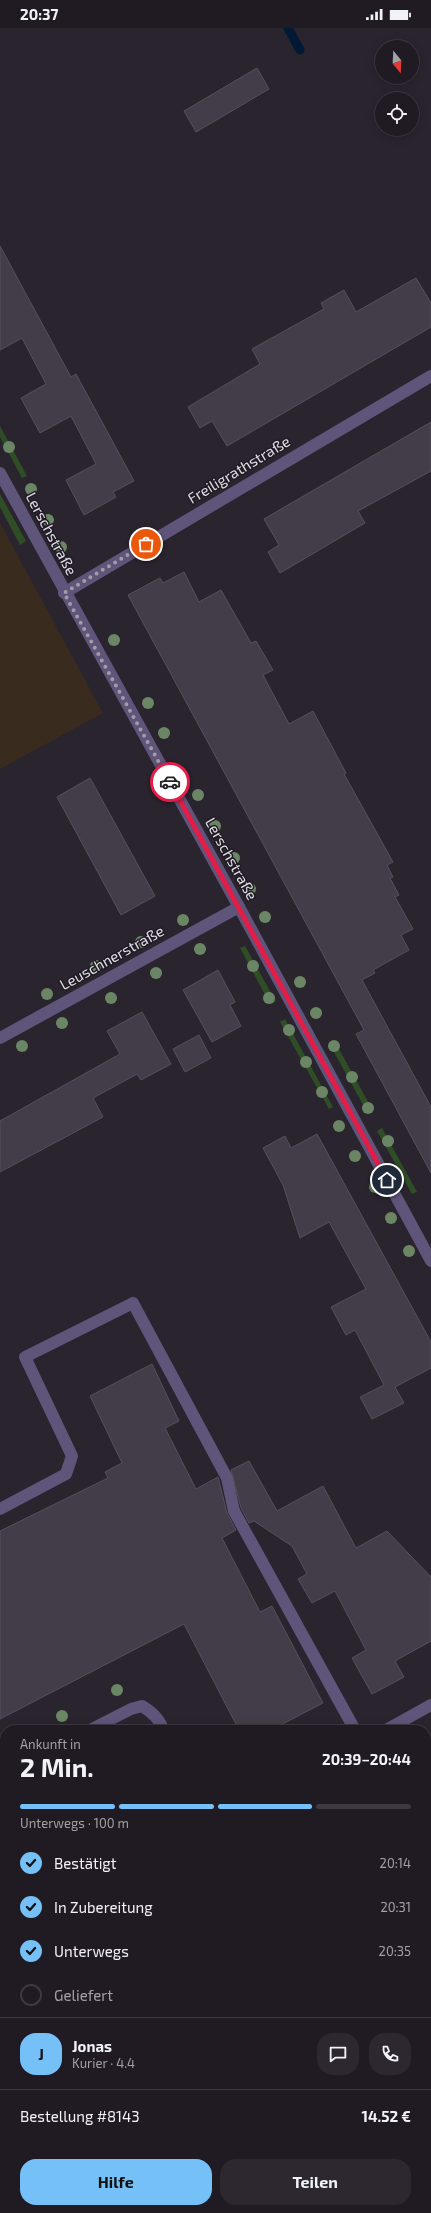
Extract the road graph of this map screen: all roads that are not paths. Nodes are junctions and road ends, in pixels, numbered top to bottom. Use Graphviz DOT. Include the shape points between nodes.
graph roads {
  1 [pos="431,376"];
  2 [pos="0,473"];
  3 [pos="64,593"];
  4 [pos="239,907"];
  5 [pos="0,1038"];
  6 [pos="431,1261"];
  7 [pos="0,1510"];
  8 [pos="431,1705"];
  9 [pos="100,1725"];
  10 [pos="161,1725"];
  11 [pos="352,1725"];
  12 [pos="395,1725"];
  1 -- 3 [label="street, Freiligrathstraße"];
  2 -- 3 [label="street, Lerschstraße"];
  3 -- 4 [label="street, Lerschstraße"];
  4 -- 5 [label="street, Leuschnerstraße"];
  4 -- 6 [label="street, Lerschstraße"];
  7 -- 11 [label="street" via="66,1474 72,1456 25,1357 133,1303 227,1478 234,1511"];
  8 -- 12 [label="street"];
  9 -- 10 [label="street" via="142,1706 152,1711"];
}
